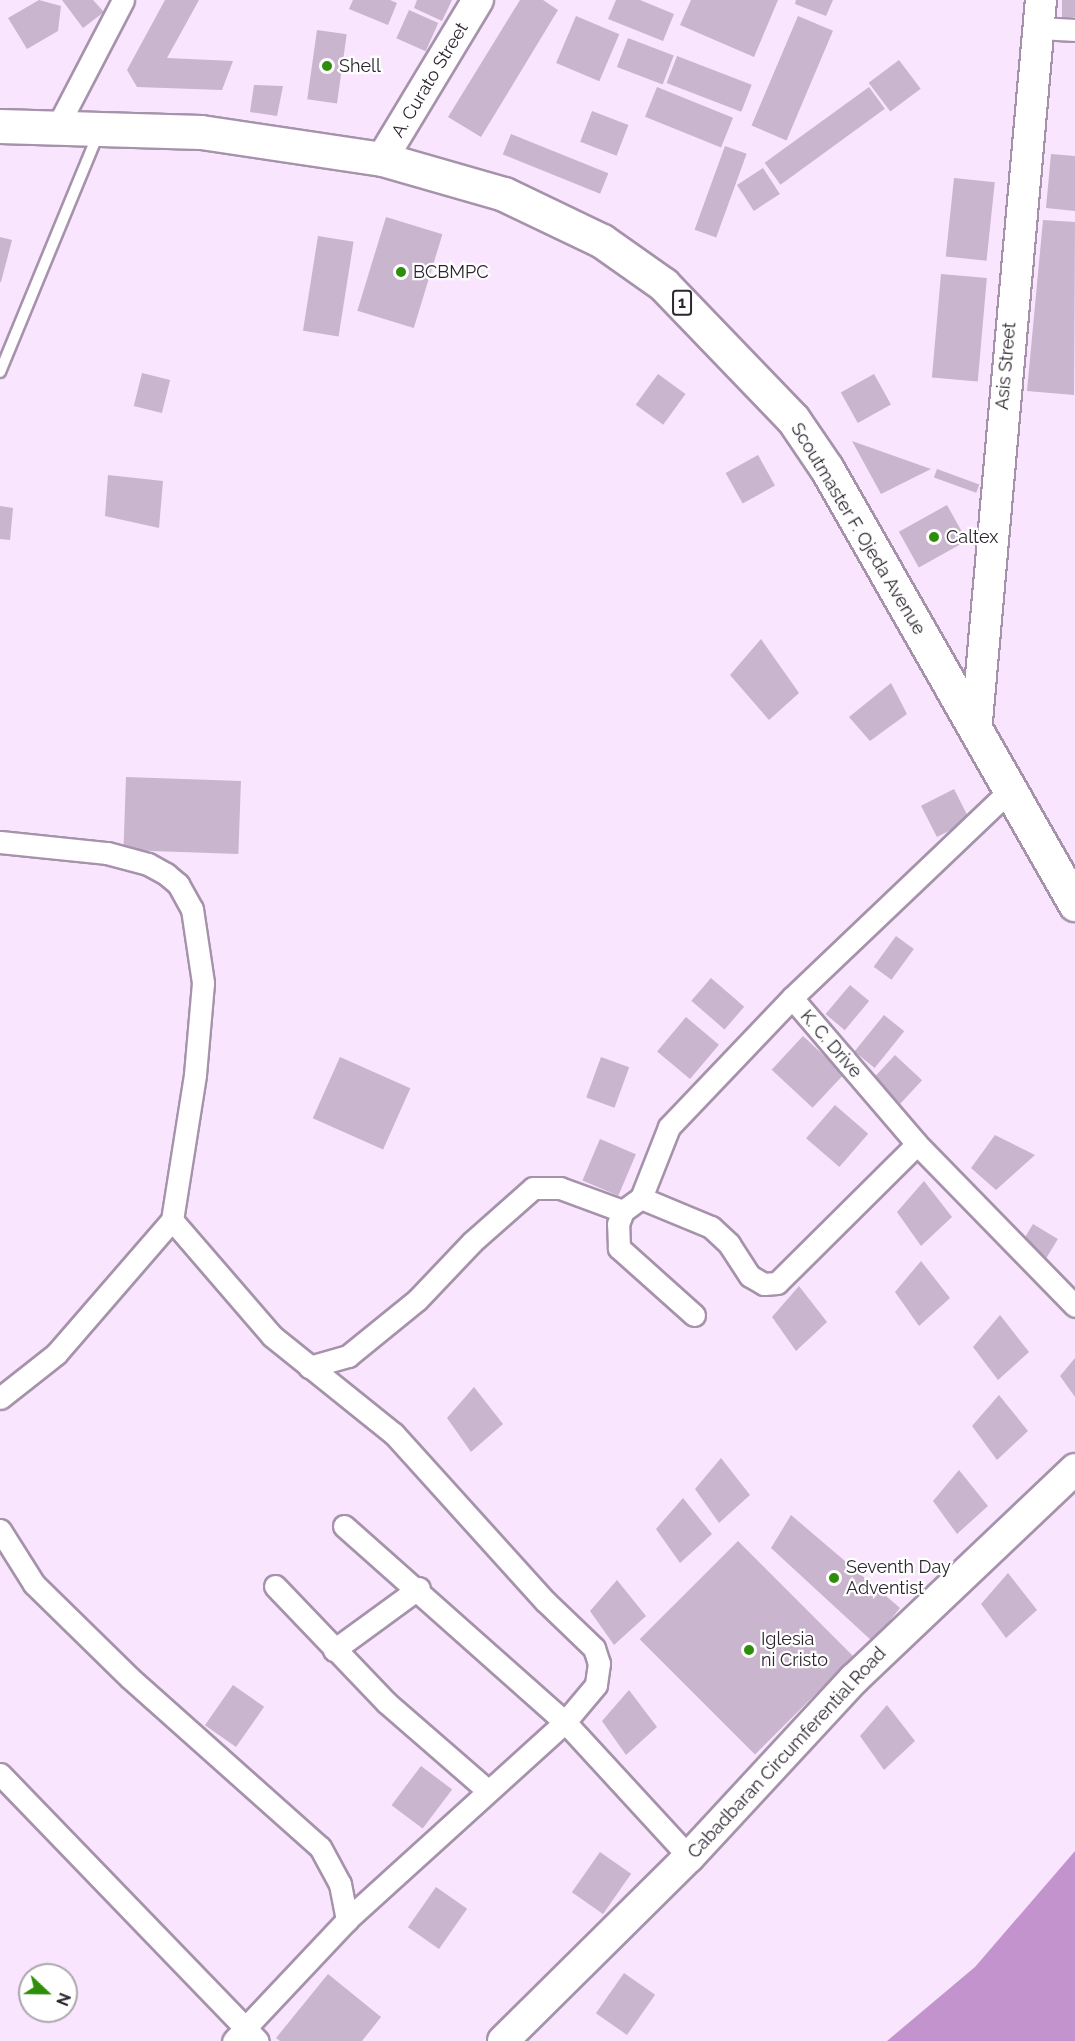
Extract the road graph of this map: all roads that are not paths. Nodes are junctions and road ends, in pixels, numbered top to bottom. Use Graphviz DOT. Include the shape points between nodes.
graph roads {
  1 [pos="123,0"];
  2 [pos="478,0"];
  3 [pos="1040,14"];
  4 [pos="1075,30"];
  5 [pos="0,126"];
  6 [pos="57,127"];
  7 [pos="101,128"];
  8 [pos="382,159"];
  9 [pos="0,372"];
  10 [pos="976,732"];
  11 [pos="1008,792"];
  12 [pos="0,842"];
  13 [pos="1075,904"];
  14 [pos="792,998"];
  15 [pos="917,1144"];
  16 [pos="642,1198"];
  17 [pos="623,1211"];
  18 [pos="172,1220"];
  19 [pos="1075,1306"];
  20 [pos="694,1315"];
  21 [pos="309,1366"];
  22 [pos="0,1398"];
  23 [pos="1075,1469"];
  24 [pos="344,1526"];
  25 [pos="0,1530"];
  26 [pos="275,1586"];
  27 [pos="419,1588"];
  28 [pos="334,1650"];
  29 [pos="566,1722"];
  30 [pos="0,1774"];
  31 [pos="487,1790"];
  32 [pos="689,1857"];
  33 [pos="347,1920"];
  34 [pos="245,2036"];
  35 [pos="503,2041"];
  1 -- 6 [label="street"];
  2 -- 8 [label="main road, A. Curato Street"];
  3 -- 4 [label="street"];
  3 -- 10 [label="main road, Asis Street" via="1003,390"];
  5 -- 6 [label="highway, Scoutmaster F. Ojeda Avenue / 1"];
  6 -- 7 [label="highway, Scoutmaster F. Ojeda Avenue / 1"];
  7 -- 8 [label="highway, Scoutmaster F. Ojeda Avenue / 1" via="201,132"];
  7 -- 9 [label="lane"];
  8 -- 10 [label="highway, Scoutmaster F. Ojeda Avenue / 1" via="504,194 602,241 663,284 794,419"];
  10 -- 11 [label="highway, Scoutmaster F. Ojeda Avenue / 1"];
  11 -- 13 [label="highway, Scoutmaster F. Ojeda Avenue / 1"];
  11 -- 14 [label="street, K. C. Drive"];
  12 -- 18 [label="street" via="107,853 148,864 178,884 192,909 203,983 195,1075"];
  14 -- 15 [label="street, K. C. Drive"];
  14 -- 16 [label="street" via="669,1127"];
  15 -- 16 [label="street" via="777,1283 764,1284 750,1276 729,1244 711,1227"];
  15 -- 19 [label="street, K. C. Drive"];
  16 -- 17 [label="street"];
  17 -- 20 [label="street" via="619,1248"];
  17 -- 21 [label="street" via="560,1188 533,1188 472,1242 417,1300 348,1356"];
  18 -- 21 [label="street" via="272,1336"];
  18 -- 22 [label="street" via="56,1354"];
  21 -- 29 [label="street" via="394,1434 545,1601 594,1648 599,1663 596,1685"];
  23 -- 32 [label="main road, Cabadbaran Circumferential Road" via="854,1679"];
  24 -- 27 [label="street"];
  25 -- 33 [label="street" via="34,1584 130,1678 320,1847 340,1884"];
  26 -- 28 [label="street"];
  27 -- 28 [label="street"];
  27 -- 29 [label="street"];
  28 -- 31 [label="street"];
  29 -- 31 [label="street"];
  29 -- 32 [label="street"];
  30 -- 34 [label="street"];
  31 -- 33 [label="street"];
  32 -- 35 [label="main road, Cabadbaran Circumferential Road"];
  33 -- 34 [label="street"];
}
